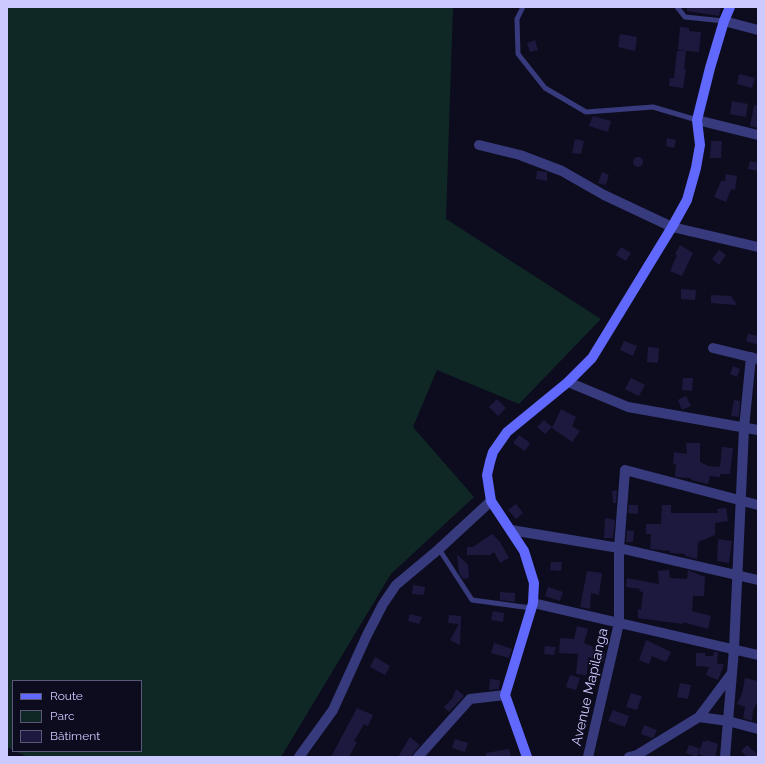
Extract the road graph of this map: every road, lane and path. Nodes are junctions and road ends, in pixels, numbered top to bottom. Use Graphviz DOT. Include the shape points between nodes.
graph roads {
  1 [pos="523,7"];
  2 [pos="677,7"];
  3 [pos="730,7"];
  4 [pos="724,21"];
  5 [pos="758,30"];
  6 [pos="697,120"];
  7 [pos="758,135"];
  8 [pos="479,145"];
  9 [pos="672,228"];
  10 [pos="758,247"];
  11 [pos="713,348"];
  12 [pos="754,358"];
  13 [pos="568,382"];
  14 [pos="744,428"];
  15 [pos="758,430"];
  16 [pos="492,501"];
  17 [pos="740,501"];
  18 [pos="758,505"];
  19 [pos="511,530"];
  20 [pos="619,548"];
  21 [pos="439,549"];
  22 [pos="738,574"];
  23 [pos="758,580"];
  24 [pos="532,606"];
  25 [pos="619,623"];
  26 [pos="734,649"];
  27 [pos="758,655"];
  28 [pos="732,673"];
  29 [pos="506,695"];
  30 [pos="699,717"];
  31 [pos="728,721"];
  32 [pos="758,729"];
  33 [pos="634,756"];
  34 [pos="299,757"];
  35 [pos="418,757"];
  36 [pos="527,757"];
  37 [pos="588,757"];
  38 [pos="725,757"];
  1 -- 6 [label="lane" via="517,19 518,54 546,88 586,112 653,107"];
  2 -- 4 [label="lane" via="685,17"];
  3 -- 4 [label="street"];
  4 -- 5 [label="street"];
  4 -- 6 [label="street"];
  6 -- 7 [label="street"];
  6 -- 9 [label="street" via="700,145 696,168 687,200"];
  8 -- 9 [label="street" via="520,155 562,171"];
  9 -- 10 [label="street"];
  9 -- 13 [label="street" via="592,358"];
  11 -- 12 [label="street"];
  12 -- 14 [label="street"];
  13 -- 14 [label="street" via="628,407"];
  13 -- 16 [label="street" via="507,432 497,444 487,475"];
  14 -- 15 [label="street"];
  14 -- 17 [label="street"];
  16 -- 19 [label="street"];
  16 -- 21 [label="street"];
  17 -- 18 [label="street"];
  17 -- 20 [label="street, Avenue Mapilanga" via="625,470"];
  17 -- 22 [label="street"];
  19 -- 20 [label="street"];
  19 -- 24 [label="street" via="524,551 534,583"];
  20 -- 22 [label="street"];
  20 -- 25 [label="street, Avenue Mapilanga"];
  21 -- 24 [label="lane" via="472,600"];
  21 -- 34 [label="street" via="396,585 383,604 333,710"];
  22 -- 23 [label="street"];
  22 -- 26 [label="street"];
  24 -- 25 [label="street"];
  24 -- 29 [label="street"];
  25 -- 26 [label="street"];
  25 -- 37 [label="street, Avenue Mapilanga"];
  26 -- 27 [label="street"];
  26 -- 28 [label="street"];
  28 -- 30 [label="street"];
  28 -- 31 [label="street"];
  29 -- 35 [label="street" via="470,699"];
  29 -- 36 [label="street"];
  30 -- 31 [label="street"];
  30 -- 33 [label="street"];
  31 -- 32 [label="street"];
  31 -- 38 [label="street"];
}
